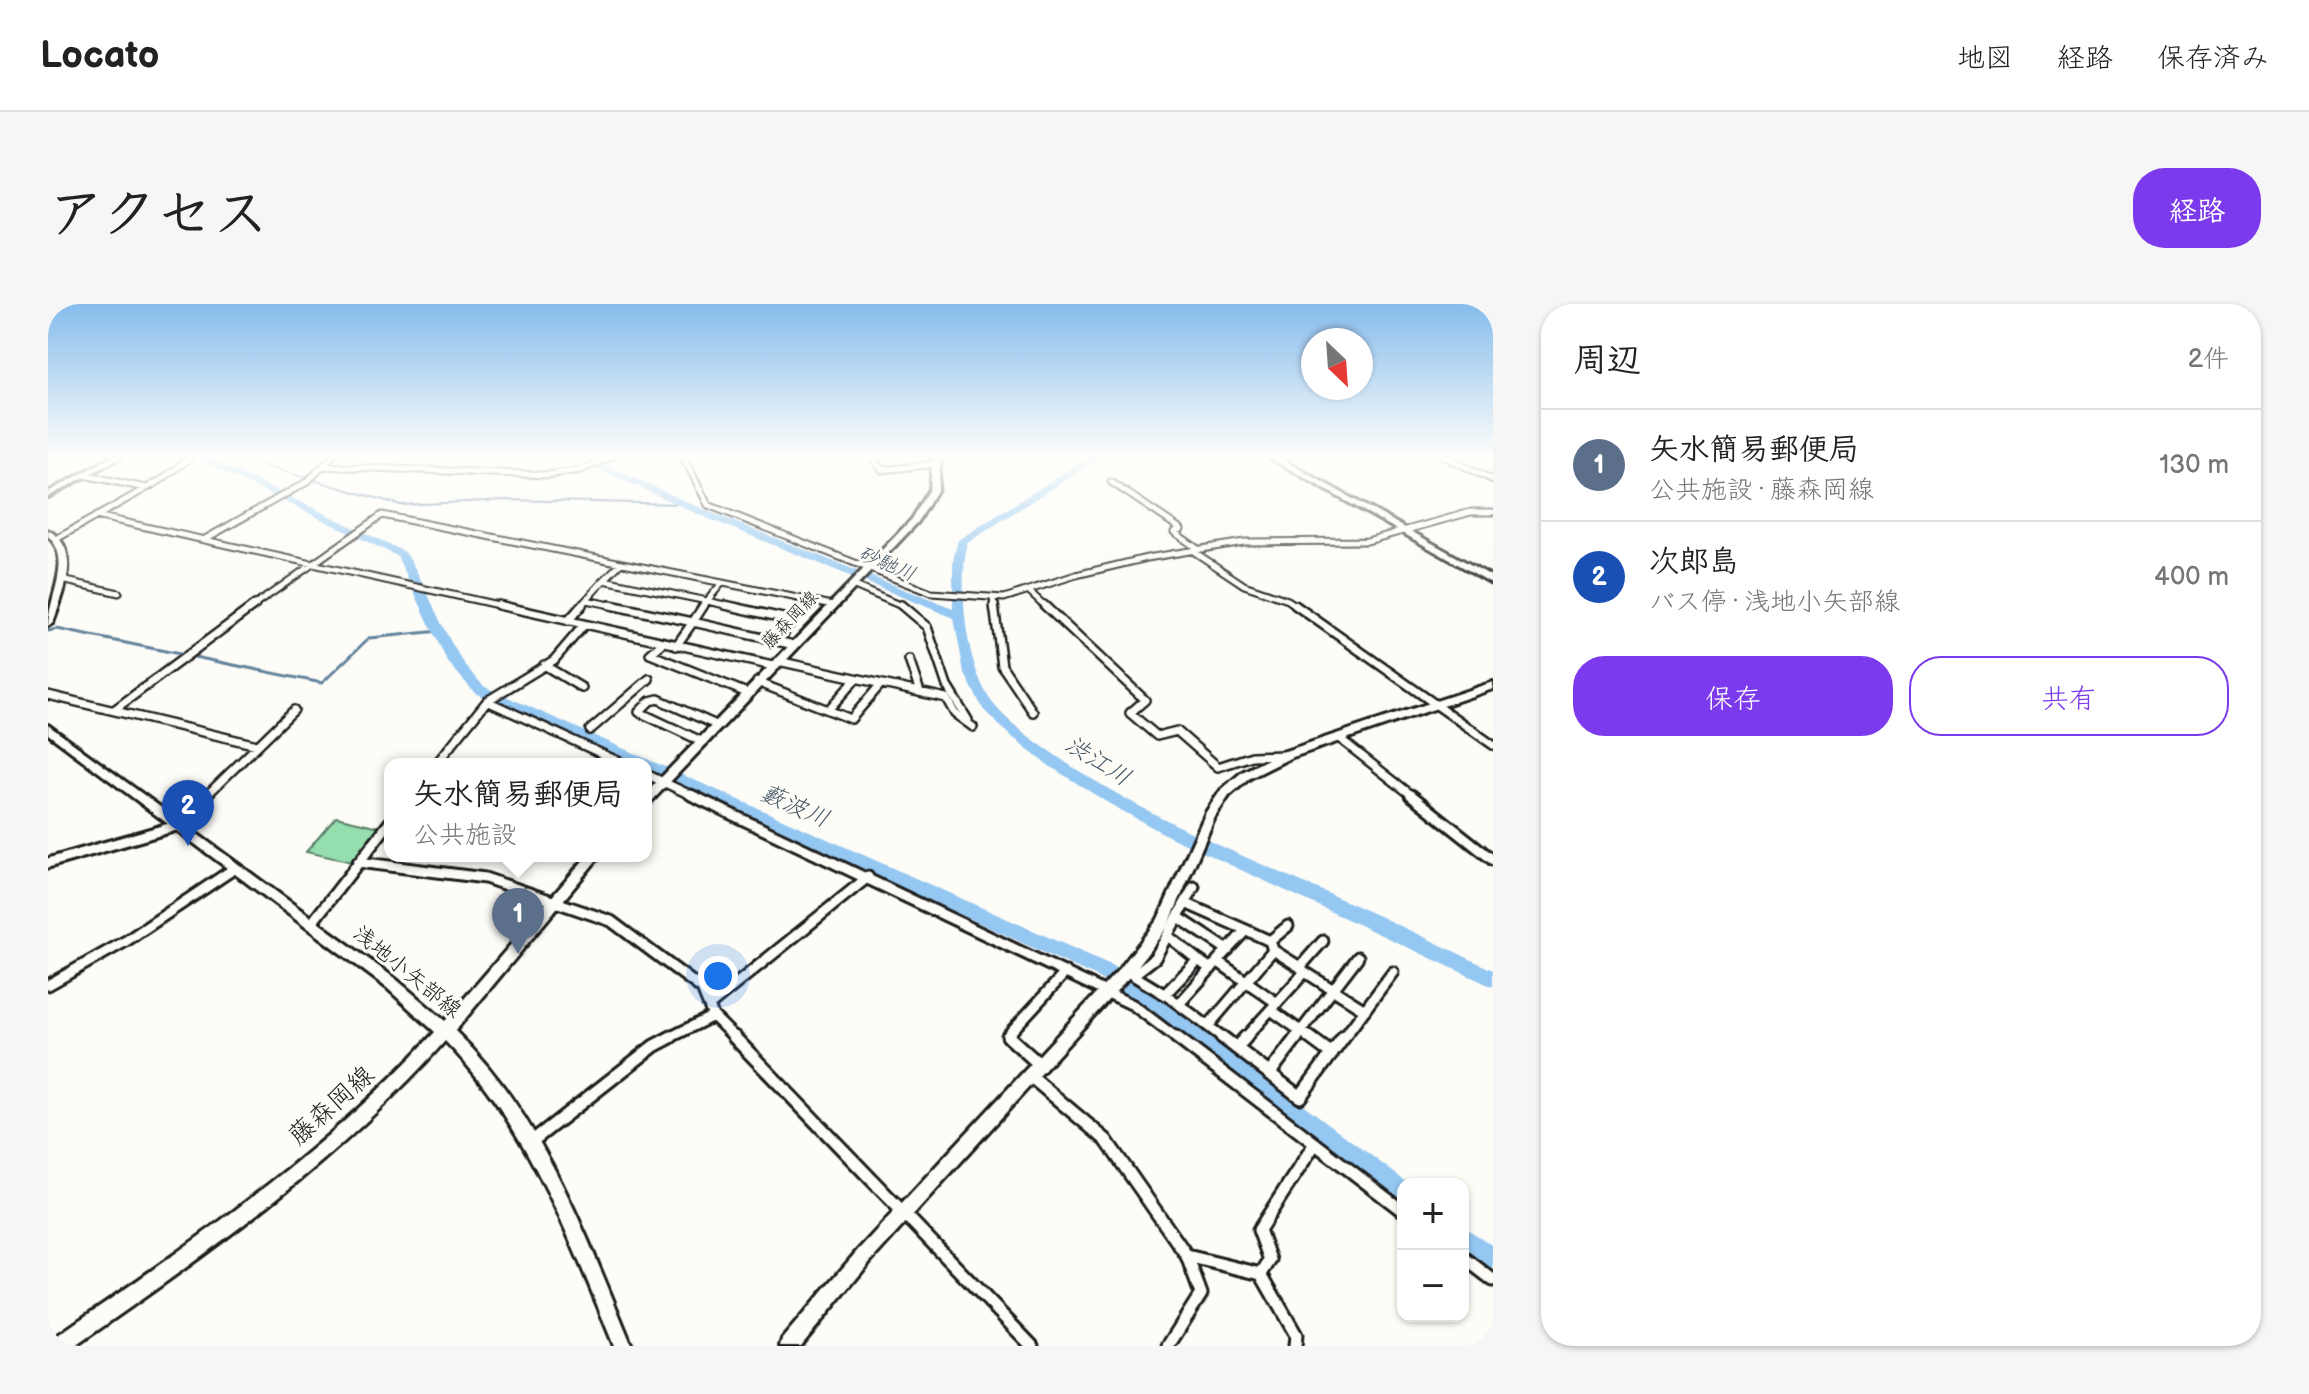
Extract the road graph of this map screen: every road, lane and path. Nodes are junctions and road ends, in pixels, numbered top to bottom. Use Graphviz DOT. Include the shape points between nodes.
graph roads {
  1 [pos="117,505"];
  2 [pos="267,505"];
  3 [pos="708,505"];
  4 [pos="926,505"];
  5 [pos="1145,505"];
  6 [pos="1357,505"];
  7 [pos="1493,512"];
  8 [pos="96,516"];
  9 [pos="1403,530"];
  10 [pos="48,532"];
  11 [pos="58,538"];
  12 [pos="205,540"];
  13 [pos="1195,550"];
  14 [pos="621,563"];
  15 [pos="313,564"];
  16 [pos="868,568"];
  17 [pos="62,580"];
  18 [pos="604,580"];
  19 [pos="1493,581"];
  20 [pos="722,583"];
  21 [pos="852,585"];
  22 [pos="1030,592"];
  23 [pos="119,593"];
  24 [pos="993,598"];
  25 [pos="586,600"];
  26 [pos="804,600"];
  27 [pos="707,601"];
  28 [pos="833,605"];
  29 [pos="792,620"];
  30 [pos="568,621"];
  31 [pos="693,622"];
  32 [pos="48,623"];
  33 [pos="584,625"];
  34 [pos="779,641"];
  35 [pos="663,643"];
  36 [pos="794,645"];
  37 [pos="676,646"];
  38 [pos="909,660"];
  39 [pos="775,664"];
  40 [pos="544,665"];
  41 [pos="649,679"];
  42 [pos="856,679"];
  43 [pos="757,682"];
  44 [pos="881,684"];
  45 [pos="1493,685"];
  46 [pos="582,688"];
  47 [pos="920,692"];
  48 [pos="747,693"];
  49 [pos="48,695"];
  50 [pos="487,701"];
  51 [pos="1437,705"];
  52 [pos="114,710"];
  53 [pos="294,710"];
  54 [pos="828,710"];
  55 [pos="1033,712"];
  56 [pos="716,725"];
  57 [pos="48,729"];
  58 [pos="590,730"];
  59 [pos="1339,738"];
  60 [pos="701,741"];
  61 [pos="257,745"];
  62 [pos="1493,745"];
  63 [pos="1286,755"];
  64 [pos="441,758"];
  65 [pos="611,758"];
  66 [pos="652,777"];
  67 [pos="662,782"];
  68 [pos="652,793"];
  69 [pos="176,826"];
  70 [pos="384,830"];
  71 [pos="1493,860"];
  72 [pos="358,862"];
  73 [pos="589,862"];
  74 [pos="48,863"];
  75 [pos="235,868"];
  76 [pos="868,877"];
  77 [pos="1194,887"];
  78 [pos="554,900"];
  79 [pos="1185,903"];
  80 [pos="1178,917"];
  81 [pos="311,924"];
  82 [pos="1288,926"];
  83 [pos="1246,930"];
  84 [pos="1168,936"];
  85 [pos="1323,941"];
  86 [pos="1271,945"];
  87 [pos="1228,950"];
  88 [pos="1358,957"];
  89 [pos="1198,960"];
  90 [pos="1214,965"];
  91 [pos="1302,970"];
  92 [pos="1066,972"];
  93 [pos="1393,972"];
  94 [pos="1121,980"];
  95 [pos="1248,982"];
  96 [pos="48,985"];
  97 [pos="1333,990"];
  98 [pos="1165,994"];
  99 [pos="1179,1004"];
  100 [pos="1274,1007"];
  101 [pos="711,1010"];
  102 [pos="1365,1010"];
  103 [pos="1208,1026"];
  104 [pos="445,1030"];
  105 [pos="1301,1032"];
  106 [pos="1236,1048"];
  107 [pos="1332,1054"];
  108 [pos="1035,1071"];
  109 [pos="1269,1074"];
  110 [pos="531,1142"];
  111 [pos="1314,1145"];
  112 [pos="1397,1207"];
  113 [pos="904,1215"];
  114 [pos="1187,1256"];
  115 [pos="1469,1262"];
  116 [pos="1261,1274"];
  117 [pos="1493,1280"];
  118 [pos="59,1346"];
  119 [pos="623,1346"];
  120 [pos="789,1346"];
  121 [pos="1032,1346"];
  122 [pos="1168,1346"];
  123 [pos="1295,1346"];
  1 -- 8 [label="street"];
  2 -- 12 [label="street"];
  3 -- 16 [label="street"];
  4 -- 16 [label="main road, 藤森岡線"];
  5 -- 13 [label="street" via="1181,529 1174,532"];
  6 -- 9 [label="main road"];
  7 -- 9 [label="street" via="1471,512"];
  8 -- 11 [label="street"];
  8 -- 12 [label="street"];
  9 -- 13 [label="street" via="1367,541 1244,542"];
  9 -- 19 [label="main road"];
  10 -- 11 [label="main road"];
  11 -- 17 [label="main road" via="66,559"];
  12 -- 15 [label="street"];
  13 -- 22 [label="street" via="1076,575"];
  13 -- 51 [label="street" via="1244,585 1288,600"];
  14 -- 15 [label="street" via="382,515"];
  14 -- 18 [label="street"];
  14 -- 20 [label="street"];
  15 -- 30 [label="street"];
  15 -- 52 [label="street"];
  16 -- 21 [label="main road, 藤森岡線"];
  16 -- 24 [label="street" via="931,593"];
  17 -- 23 [label="street"];
  17 -- 32 [label="main road"];
  18 -- 25 [label="street"];
  18 -- 27 [label="street"];
  20 -- 26 [label="street"];
  20 -- 27 [label="street"];
  21 -- 28 [label="main road, 藤森岡線"];
  21 -- 47 [label="street" via="898,603 927,627 947,686 973,727 955,714 946,698"];
  22 -- 24 [label="street"];
  22 -- 63 [label="street" via="1145,700 1130,713 1157,736 1177,731 1218,767 1252,756"];
  24 -- 55 [label="street" via="1002,666"];
  25 -- 30 [label="street"];
  25 -- 31 [label="street"];
  26 -- 28 [label="street"];
  26 -- 29 [label="street"];
  27 -- 29 [label="street"];
  27 -- 31 [label="street"];
  28 -- 36 [label="main road, 藤森岡線"];
  29 -- 34 [label="street"];
  30 -- 33 [label="street"];
  31 -- 34 [label="street"];
  31 -- 37 [label="street"];
  33 -- 35 [label="street"];
  33 -- 40 [label="street" via="563,652"];
  34 -- 36 [label="street"];
  35 -- 37 [label="street"];
  35 -- 48 [label="street" via="650,654"];
  36 -- 39 [label="main road, 藤森岡線"];
  37 -- 39 [label="street"];
  38 -- 47 [label="street"];
  39 -- 42 [label="street"];
  39 -- 43 [label="main road, 藤森岡線"];
  40 -- 46 [label="street"];
  40 -- 50 [label="street"];
  41 -- 58 [label="street"];
  42 -- 44 [label="street"];
  42 -- 54 [label="street"];
  43 -- 48 [label="main road, 藤森岡線"];
  43 -- 54 [label="street"];
  44 -- 47 [label="street"];
  44 -- 54 [label="street" via="851,719"];
  45 -- 51 [label="main road"];
  48 -- 56 [label="main road, 藤森岡線"];
  49 -- 52 [label="street"];
  50 -- 64 [label="street"];
  50 -- 65 [label="street"];
  51 -- 59 [label="main road"];
  51 -- 62 [label="street"];
  52 -- 61 [label="street"];
  53 -- 61 [label="street"];
  56 -- 60 [label="main road, 藤森岡線"];
  56 -- 60 [label="street" via="658,699 639,712"];
  57 -- 69 [label="main road, 浅地小矢部線"];
  59 -- 63 [label="main road"];
  59 -- 71 [label="street"];
  60 -- 67 [label="main road, 藤森岡線"];
  61 -- 69 [label="street"];
  63 -- 94 [label="main road" via="1246,775 1225,793 1163,922"];
  66 -- 67 [label="street"];
  67 -- 68 [label="main road, 藤森岡線"];
  67 -- 76 [label="street"];
  69 -- 74 [label="street"];
  69 -- 75 [label="main road, 浅地小矢部線"];
  70 -- 72 [label="street"];
  72 -- 78 [label="street" via="485,878"];
  72 -- 81 [label="street"];
  73 -- 78 [label="main road, 藤森岡線"];
  75 -- 81 [label="main road, 浅地小矢部線"];
  75 -- 96 [label="street" via="126,941"];
  76 -- 92 [label="street"];
  76 -- 101 [label="street"];
  77 -- 79 [label="street"];
  78 -- 101 [label="street" via="611,921 702,989"];
  78 -- 104 [label="main road, 藤森岡線"];
  79 -- 80 [label="street"];
  79 -- 83 [label="street"];
  80 -- 84 [label="street"];
  80 -- 87 [label="street"];
  81 -- 104 [label="main road, 浅地小矢部線"];
  82 -- 86 [label="street"];
  83 -- 86 [label="street"];
  83 -- 87 [label="street"];
  84 -- 89 [label="street"];
  84 -- 94 [label="street" via="1155,958"];
  85 -- 91 [label="street"];
  86 -- 91 [label="street"];
  86 -- 95 [label="street"];
  87 -- 90 [label="street"];
  88 -- 97 [label="street"];
  89 -- 90 [label="street"];
  89 -- 98 [label="street"];
  90 -- 95 [label="street"];
  90 -- 99 [label="street"];
  91 -- 97 [label="street"];
  91 -- 100 [label="street"];
  92 -- 94 [label="street"];
  92 -- 108 [label="street" via="1007,1036"];
  93 -- 102 [label="street"];
  94 -- 98 [label="street"];
  94 -- 108 [label="main road"];
  94 -- 111 [label="street" via="1133,1005"];
  95 -- 100 [label="street"];
  95 -- 103 [label="street"];
  97 -- 102 [label="street"];
  97 -- 105 [label="street"];
  98 -- 99 [label="street"];
  99 -- 103 [label="street"];
  100 -- 105 [label="street"];
  100 -- 106 [label="street"];
  101 -- 110 [label="street" via="654,1046"];
  101 -- 113 [label="street"];
  102 -- 107 [label="street"];
  103 -- 106 [label="street"];
  104 -- 110 [label="main road, 浅地小矢部線" via="484,1073"];
  104 -- 118 [label="main road, 藤森岡線" via="396,1084 305,1165"];
  105 -- 107 [label="street"];
  105 -- 109 [label="street"];
  106 -- 109 [label="street"];
  107 -- 109 [label="street" via="1300,1097"];
  108 -- 113 [label="main road"];
  108 -- 114 [label="street" via="1106,1140"];
  110 -- 119 [label="main road, 浅地小矢部線" via="562,1201"];
  111 -- 112 [label="street"];
  111 -- 116 [label="street" via="1259,1230 1270,1260"];
  113 -- 120 [label="main road"];
  113 -- 121 [label="street"];
  114 -- 116 [label="street"];
  114 -- 122 [label="street" via="1201,1294"];
  115 -- 117 [label="street"];
  116 -- 123 [label="street" via="1296,1335"];
}
